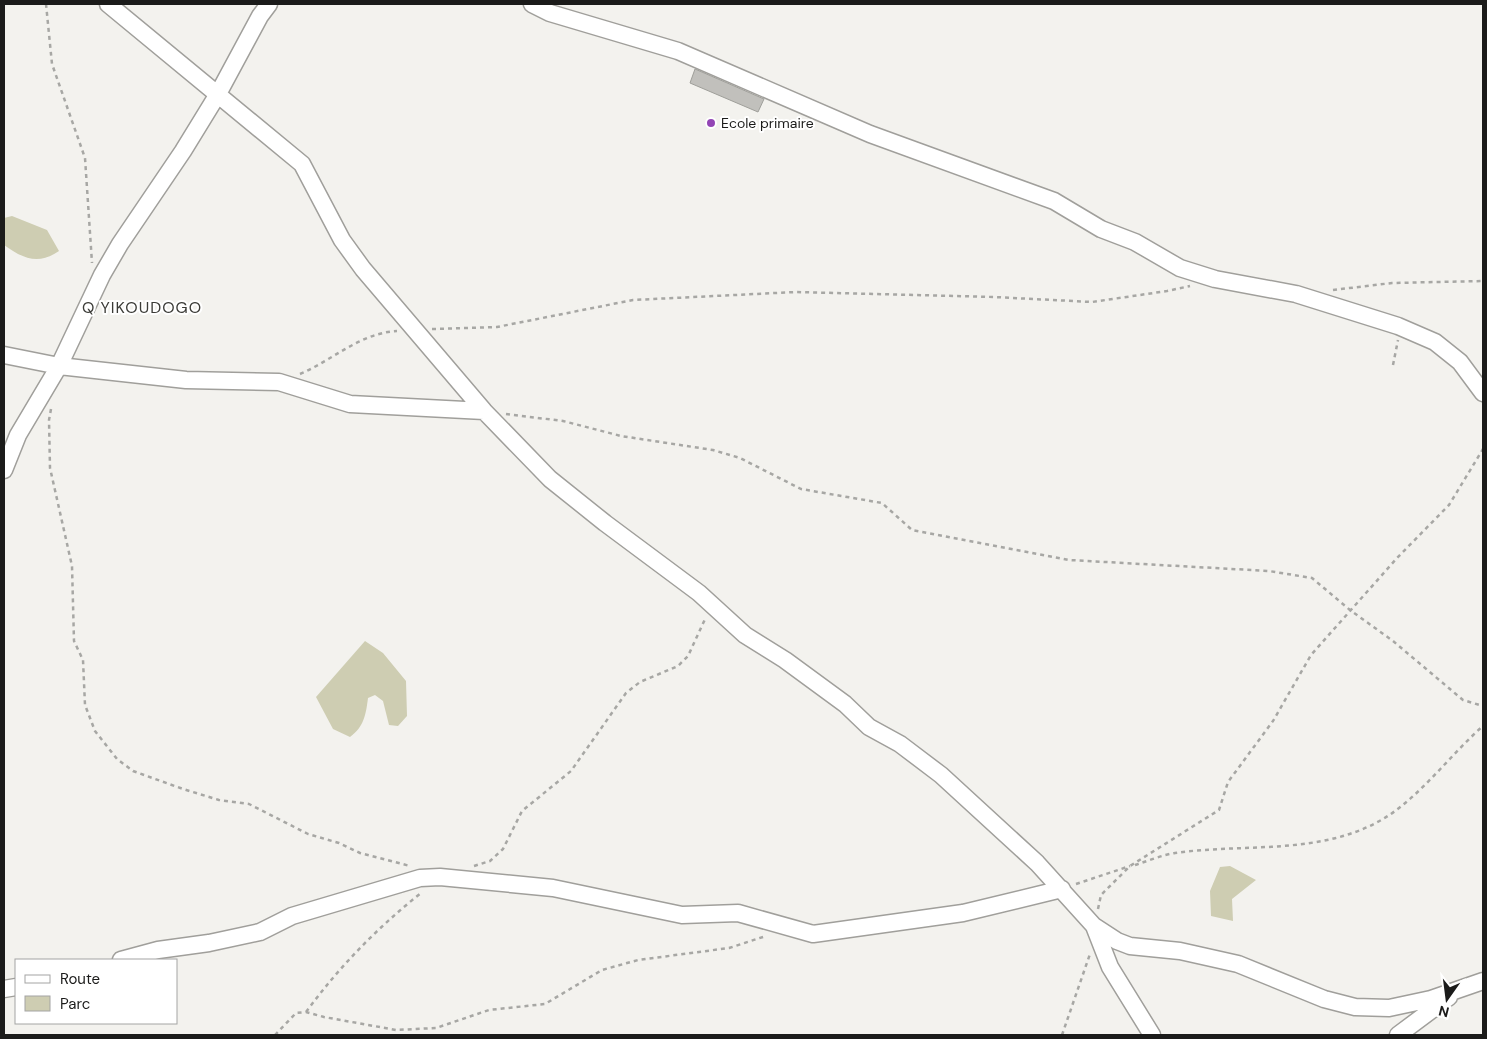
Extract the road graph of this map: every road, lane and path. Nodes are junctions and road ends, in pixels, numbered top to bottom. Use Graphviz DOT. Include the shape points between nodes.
graph roads {
  1 [pos="46,4"];
  2 [pos="108,4"];
  3 [pos="269,4"];
  4 [pos="532,4"];
  5 [pos="218,94"];
  6 [pos="92,265"];
  7 [pos="1483,281"];
  8 [pos="1191,285"];
  9 [pos="1324,291"];
  10 [pos="1398,326"];
  11 [pos="413,330"];
  12 [pos="4,355"];
  13 [pos="1393,365"];
  14 [pos="59,366"];
  15 [pos="279,382"];
  16 [pos="1483,393"];
  17 [pos="52,402"];
  18 [pos="484,411"];
  19 [pos="1483,449"];
  20 [pos="4,470"];
  21 [pos="712,605"];
  22 [pos="1350,610"];
  23 [pos="1483,706"];
  24 [pos="1483,726"];
  25 [pos="473,866"];
  26 [pos="1130,866"];
  27 [pos="412,867"];
  28 [pos="440,877"];
  29 [pos="1062,889"];
  30 [pos="1094,926"];
  31 [pos="773,935"];
  32 [pos="1090,952"];
  33 [pos="126,959"];
  34 [pos="1483,981"];
  35 [pos="1463,987"];
  36 [pos="306,1012"];
  37 [pos="275,1035"];
  38 [pos="1062,1035"];
  39 [pos="1152,1035"];
  40 [pos="1398,1035"];
  1 -- 6 [label="path" via="52,64 85,158"];
  2 -- 5 [label="street"];
  3 -- 5 [label="street"];
  4 -- 10 [label="street" via="550,13 678,51 870,134 1054,201 1101,229 1136,242 1180,268 1215,279 1296,294"];
  5 -- 11 [label="street" via="302,164 342,240"];
  5 -- 14 [label="street" via="120,244"];
  7 -- 9 [label="path" via="1392,284"];
  8 -- 11 [label="path" via="1092,302 796,292 633,300 497,327"];
  10 -- 13 [label="path"];
  10 -- 16 [label="street" via="1435,342 1460,362"];
  11 -- 15 [label="path" via="384,332"];
  11 -- 18 [label="street"];
  12 -- 14 [label="street"];
  14 -- 15 [label="street" via="186,380"];
  14 -- 20 [label="street" via="18,435"];
  15 -- 18 [label="street" via="350,404"];
  17 -- 27 [label="path" via="50,468 72,566 74,641 83,660 85,705 95,730 117,759 133,771 183,790 249,804 308,834"];
  18 -- 21 [label="street" via="550,479"];
  18 -- 22 [label="path" via="563,421 621,436 713,450 740,458 801,490 882,503 912,530 1069,560 1269,571 1312,578"];
  19 -- 22 [label="path" via="1449,505"];
  21 -- 25 [label="path" via="688,656 678,666 640,682 626,693 571,771 522,811 502,849 490,861"];
  21 -- 29 [label="street" via="745,635 769,648 844,704 868,727 900,744 941,775"];
  22 -- 23 [label="path" via="1394,641 1463,700"];
  22 -- 26 [label="path" via="1311,655 1273,721 1228,782 1219,810"];
  24 -- 26 [label="path" via="1413,795 1383,818 1353,832 1312,844 1174,853"];
  26 -- 29 [label="path"];
  26 -- 30 [label="path" via="1101,895"];
  28 -- 29 [label="street" via="553,888 682,915 738,913 813,934 963,913"];
  28 -- 33 [label="street" via="420,878 346,899 292,916 260,932"];
  28 -- 36 [label="path" via="372,934 334,973"];
  29 -- 30 [label="street"];
  30 -- 35 [label="street" via="1130,946 1180,951 1238,964 1324,999 1355,1007 1389,1008 1431,999"];
  30 -- 39 [label="street" via="1110,967"];
  31 -- 36 [label="path" via="728,948 602,970 545,1004 489,1010 436,1028 396,1030"];
  32 -- 38 [label="path"];
  34 -- 35 [label="street"];
  35 -- 40 [label="street"];
  36 -- 37 [label="path" via="296,1013"];
}
